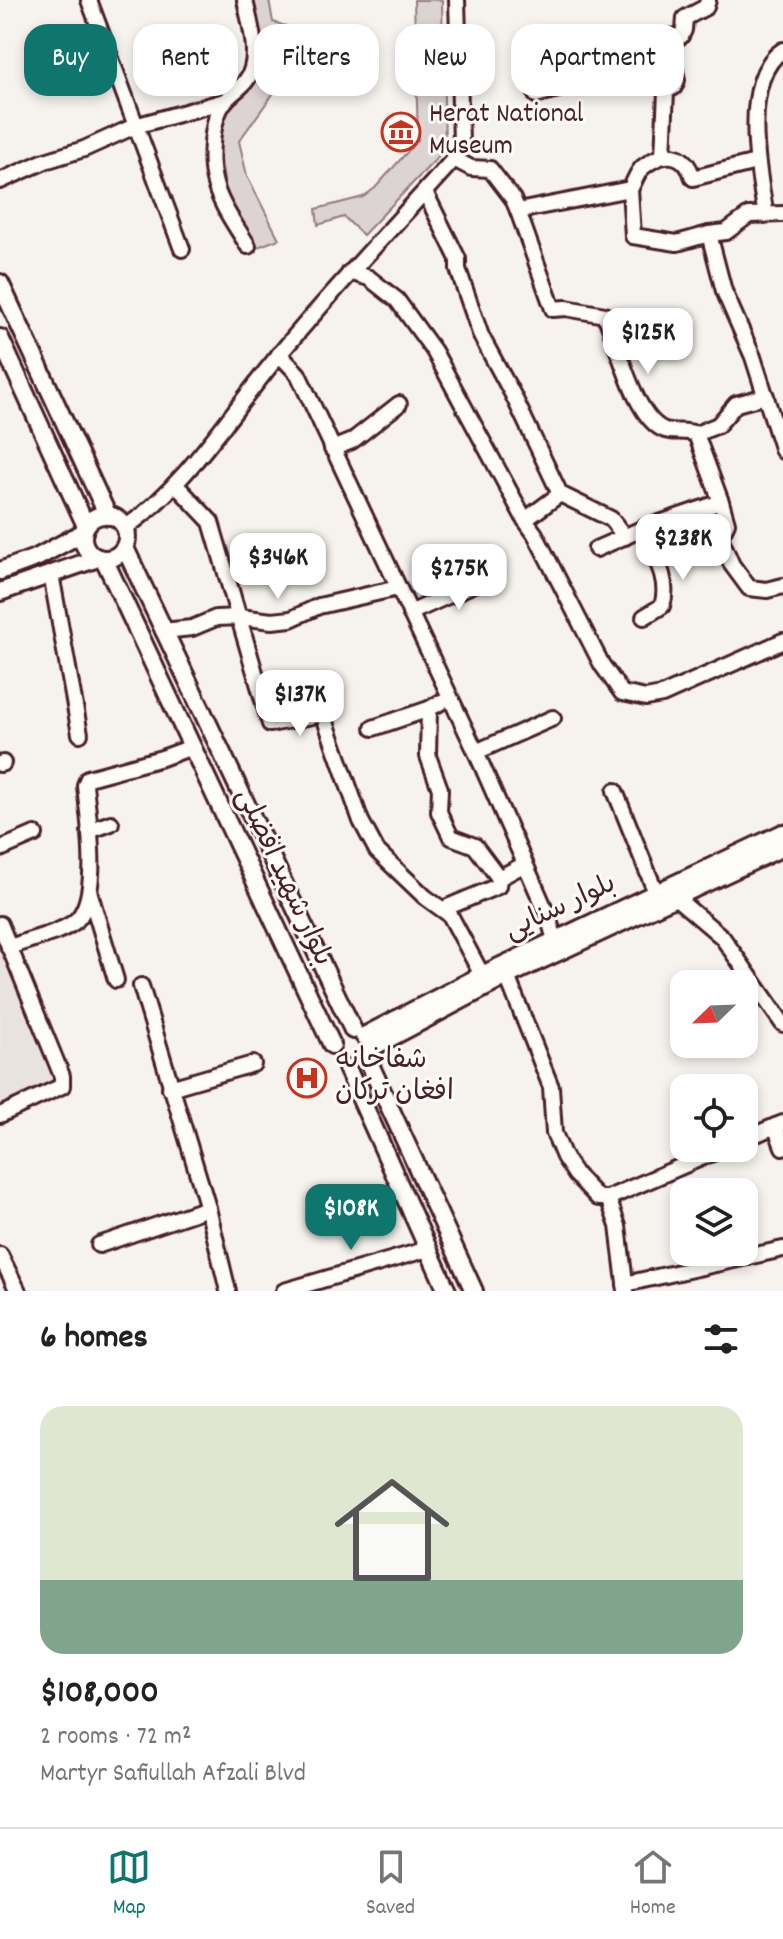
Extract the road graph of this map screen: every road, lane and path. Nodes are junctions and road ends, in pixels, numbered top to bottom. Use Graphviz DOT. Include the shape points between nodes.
graph roads {
  1 [pos="89,0"];
  2 [pos="245,0"];
  3 [pos="457,0"];
  4 [pos="708,0"];
  5 [pos="684,24"];
  6 [pos="783,50"];
  7 [pos="666,96"];
  8 [pos="225,101"];
  9 [pos="135,126"];
  10 [pos="663,156"];
  11 [pos="454,159"];
  12 [pos="756,162"];
  13 [pos="0,181"];
  14 [pos="630,189"];
  15 [pos="425,192"];
  16 [pos="518,211"];
  17 [pos="783,214"];
  18 [pos="766,215"];
  19 [pos="709,234"];
  20 [pos="248,246"];
  21 [pos="182,249"];
  22 [pos="350,272"];
  23 [pos="0,283"];
  24 [pos="0,338"];
  25 [pos="279,354"];
  26 [pos="766,396"];
  27 [pos="399,404"];
  28 [pos="696,434"];
  29 [pos="332,449"];
  30 [pos="783,451"];
  31 [pos="175,484"];
  32 [pos="560,494"];
  33 [pos="721,502"];
  34 [pos="108,516"];
  35 [pos="525,520"];
  36 [pos="125,528"];
  37 [pos="85,529"];
  38 [pos="642,529"];
  39 [pos="625,537"];
  40 [pos="125,548"];
  41 [pos="596,549"];
  42 [pos="101,559"];
  43 [pos="0,571"];
  44 [pos="51,574"];
  45 [pos="492,576"];
  46 [pos="783,586"];
  47 [pos="398,588"];
  48 [pos="0,592"];
  49 [pos="410,613"];
  50 [pos="240,617"];
  51 [pos="644,617"];
  52 [pos="163,631"];
  53 [pos="783,641"];
  54 [pos="553,718"];
  55 [pos="373,728"];
  56 [pos="80,734"];
  57 [pos="192,747"];
  58 [pos="476,752"];
  59 [pos="615,791"];
  60 [pos="111,823"];
  61 [pos="89,831"];
  62 [pos="783,833"];
  63 [pos="35,834"];
  64 [pos="783,847"];
  65 [pos="0,849"];
  66 [pos="525,864"];
  67 [pos="499,878"];
  68 [pos="656,893"];
  69 [pos="90,894"];
  70 [pos="675,897"];
  71 [pos="443,909"];
  72 [pos="0,924"];
  73 [pos="555,940"];
  74 [pos="9,948"];
  75 [pos="482,975"];
  76 [pos="507,976"];
  77 [pos="116,980"];
  78 [pos="141,986"];
  79 [pos="783,1024"];
  80 [pos="363,1043"];
  81 [pos="332,1045"];
  82 [pos="253,1064"];
  83 [pos="347,1068"];
  84 [pos="170,1088"];
  85 [pos="0,1115"];
  86 [pos="779,1124"];
  87 [pos="758,1133"];
  88 [pos="783,1147"];
  89 [pos="692,1162"];
  90 [pos="608,1198"];
  91 [pos="208,1208"];
  92 [pos="99,1245"];
  93 [pos="428,1249"];
  94 [pos="783,1249"];
  95 [pos="0,1255"];
  96 [pos="625,1288"];
  97 [pos="18,1291"];
  98 [pos="228,1291"];
  99 [pos="284,1291"];
  100 [pos="447,1291"];
  101 [pos="474,1291"];
  1 -- 9 [label="street"];
  2 -- 8 [label="street" via="252,68 244,85"];
  3 -- 11 [label="street" via="461,142"];
  4 -- 5 [label="street"];
  6 -- 12 [label="street" via="768,63 758,93"];
  7 -- 10 [label="street"];
  8 -- 9 [label="street"];
  8 -- 20 [label="street" via="212,136 214,180"];
  9 -- 13 [label="street"];
  9 -- 21 [label="street"];
  10 -- 12 [label="street" via="680,156 689,163 693,178"];
  10 -- 14 [label="street" via="641,168"];
  11 -- 15 [label="street"];
  11 -- 16 [label="street" via="471,168 490,169"];
  12 -- 18 [label="street"];
  14 -- 16 [label="street"];
  14 -- 19 [label="street" via="633,236 677,243"];
  15 -- 22 [label="street"];
  15 -- 32 [label="street" via="458,259 481,336"];
  16 -- 28 [label="street" via="553,309 605,315 645,414 664,430"];
  17 -- 18 [label="street"];
  18 -- 19 [label="street" via="749,215 726,232"];
  19 -- 26 [label="street" via="724,291"];
  22 -- 25 [label="street"];
  22 -- 35 [label="street" via="369,278 397,300 434,351"];
  23 -- 34 [label="main road"];
  24 -- 37 [label="main road"];
  25 -- 29 [label="street" via="298,374"];
  25 -- 31 [label="street"];
  26 -- 28 [label="street" via="736,404 718,425"];
  26 -- 30 [label="street"];
  27 -- 29 [label="street" via="352,441"];
  28 -- 33 [label="street"];
  29 -- 47 [label="street"];
  31 -- 36 [label="street"];
  31 -- 50 [label="street" via="211,522"];
  32 -- 35 [label="street"];
  32 -- 39 [label="street" via="611,519"];
  33 -- 38 [label="street"];
  33 -- 46 [label="street" via="727,523 720,537 732,565 749,588"];
  34 -- 36 [label="main road"];
  34 -- 37 [label="main road" via="95,518"];
  35 -- 53 [label="street" via="622,693 662,695"];
  36 -- 40 [label="main road"];
  37 -- 42 [label="main road" via="85,544"];
  37 -- 43 [label="main road" via="38,557"];
  38 -- 39 [label="street"];
  38 -- 51 [label="street" via="666,595 662,606"];
  39 -- 41 [label="street"];
  40 -- 42 [label="main road" via="116,557"];
  40 -- 52 [label="main road, بلوار شهید افضلی"];
  42 -- 44 [label="main road"];
  42 -- 57 [label="main road, بلوار شهید افضلی"];
  44 -- 48 [label="main road"];
  44 -- 56 [label="street"];
  45 -- 49 [label="street"];
  47 -- 49 [label="street"];
  47 -- 50 [label="street" via="319,606 291,619"];
  49 -- 58 [label="street"];
  50 -- 52 [label="street"];
  50 -- 71 [label="street" via="270,724 323,714 377,851"];
  52 -- 80 [label="main road, بلوار شهید افضلی"];
  54 -- 58 [label="street"];
  55 -- 67 [label="street" via="435,705 428,756 440,789 439,812 451,837 475,846"];
  57 -- 61 [label="street" via="88,778"];
  57 -- 81 [label="main road, بلوار شهید افضلی"];
  58 -- 66 [label="street"];
  59 -- 68 [label="street"];
  60 -- 61 [label="street"];
  61 -- 69 [label="street"];
  62 -- 68 [label="main road, بلوار سنایی"];
  63 -- 65 [label="street"];
  64 -- 70 [label="main road, بلوار سنایی"];
  66 -- 67 [label="street"];
  66 -- 73 [label="street"];
  67 -- 71 [label="street" via="498,886"];
  68 -- 73 [label="main road, بلوار سنایی"];
  69 -- 74 [label="street" via="82,915 70,925"];
  69 -- 77 [label="street"];
  70 -- 76 [label="main road, بلوار سنایی"];
  70 -- 79 [label="street" via="722,937"];
  71 -- 75 [label="street"];
  72 -- 74 [label="street"];
  73 -- 75 [label="main road, بلوار سنایی"];
  74 -- 85 [label="street" via="62,1086"];
  75 -- 80 [label="main road, بلوار سنایی"];
  76 -- 80 [label="main road, بلوار سنایی"];
  76 -- 90 [label="street" via="551,1087 554,1133 564,1157 598,1198"];
  78 -- 84 [label="street"];
  80 -- 81 [label="main road" via="338,1035"];
  80 -- 83 [label="main road" via="359,1066"];
  80 -- 101 [label="main road, بلوار شهید افضلی"];
  81 -- 83 [label="main road" via="335,1060"];
  82 -- 84 [label="street"];
  83 -- 93 [label="main road"];
  84 -- 91 [label="street"];
  86 -- 87 [label="street"];
  86 -- 88 [label="street"];
  89 -- 90 [label="street"];
  90 -- 96 [label="street" via="618,1226"];
  91 -- 92 [label="street"];
  91 -- 98 [label="street"];
  93 -- 99 [label="street"];
  93 -- 100 [label="main road"];
  94 -- 96 [label="street"];
  95 -- 97 [label="street"];
}
